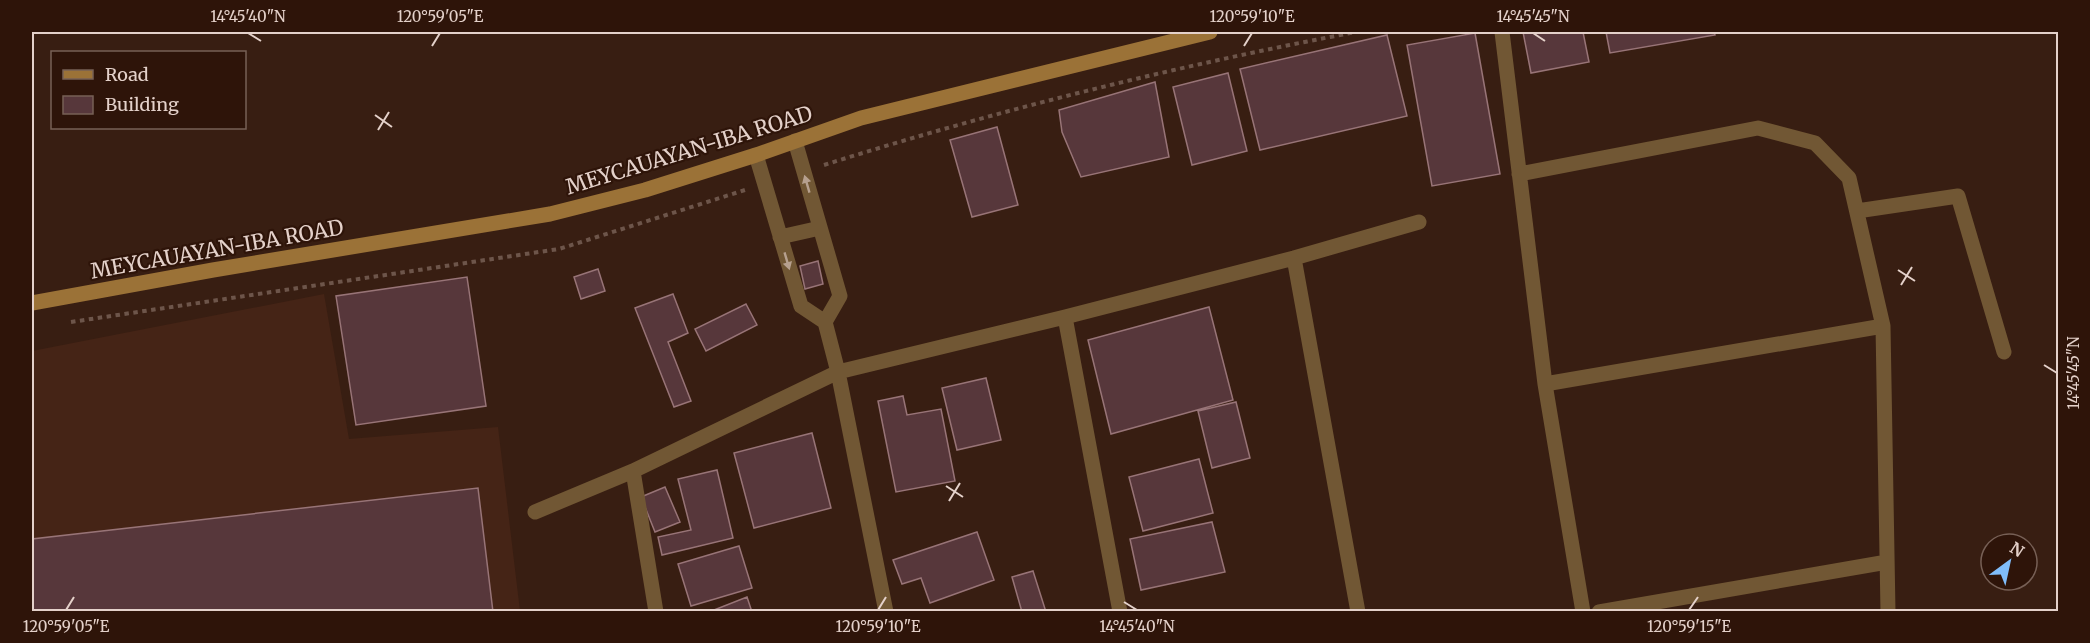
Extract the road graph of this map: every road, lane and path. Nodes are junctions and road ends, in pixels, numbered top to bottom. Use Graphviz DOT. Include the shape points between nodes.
graph roads {
  1 [pos="1210,32"];
  2 [pos="1502,32"];
  3 [pos="795,141"];
  4 [pos="756,155"];
  5 [pos="1519,174"];
  6 [pos="1857,211"];
  7 [pos="1419,222"];
  8 [pos="820,228"];
  9 [pos="780,237"];
  10 [pos="1294,258"];
  11 [pos="32,303"];
  12 [pos="1065,317"];
  13 [pos="825,322"];
  14 [pos="1883,326"];
  15 [pos="2004,352"];
  16 [pos="838,372"];
  17 [pos="1545,384"];
  18 [pos="633,471"];
  19 [pos="535,512"];
  20 [pos="1887,562"];
  21 [pos="656,612"];
  22 [pos="886,612"];
  23 [pos="1120,612"];
  24 [pos="1359,612"];
  25 [pos="1584,612"];
  26 [pos="1599,612"];
  27 [pos="1888,612"];
  1 -- 3 [label="main road, MEYCAUAYAN-IBA ROAD" via="861,118"];
  2 -- 5 [label="street"];
  3 -- 4 [label="main road, MEYCAUAYAN-IBA ROAD"];
  8 -- 3 [label="street, one-way"];
  4 -- 9 [label="street"];
  4 -- 11 [label="main road, MEYCAUAYAN-IBA ROAD" via="645,190 550,214"];
  5 -- 6 [label="street" via="1758,128 1815,143 1849,178"];
  5 -- 17 [label="street"];
  6 -- 14 [label="street"];
  6 -- 15 [label="street" via="1958,196"];
  7 -- 10 [label="street"];
  8 -- 9 [label="street"];
  8 -- 13 [label="street" via="840,296"];
  9 -- 13 [label="street, one-way" via="801,306"];
  10 -- 12 [label="street"];
  10 -- 24 [label="street"];
  12 -- 16 [label="street"];
  12 -- 23 [label="street"];
  13 -- 16 [label="street"];
  14 -- 17 [label="street"];
  14 -- 20 [label="street"];
  16 -- 18 [label="street"];
  16 -- 22 [label="street"];
  17 -- 25 [label="street"];
  18 -- 19 [label="street"];
  18 -- 21 [label="street"];
  20 -- 26 [label="street"];
  20 -- 27 [label="street"];
}
